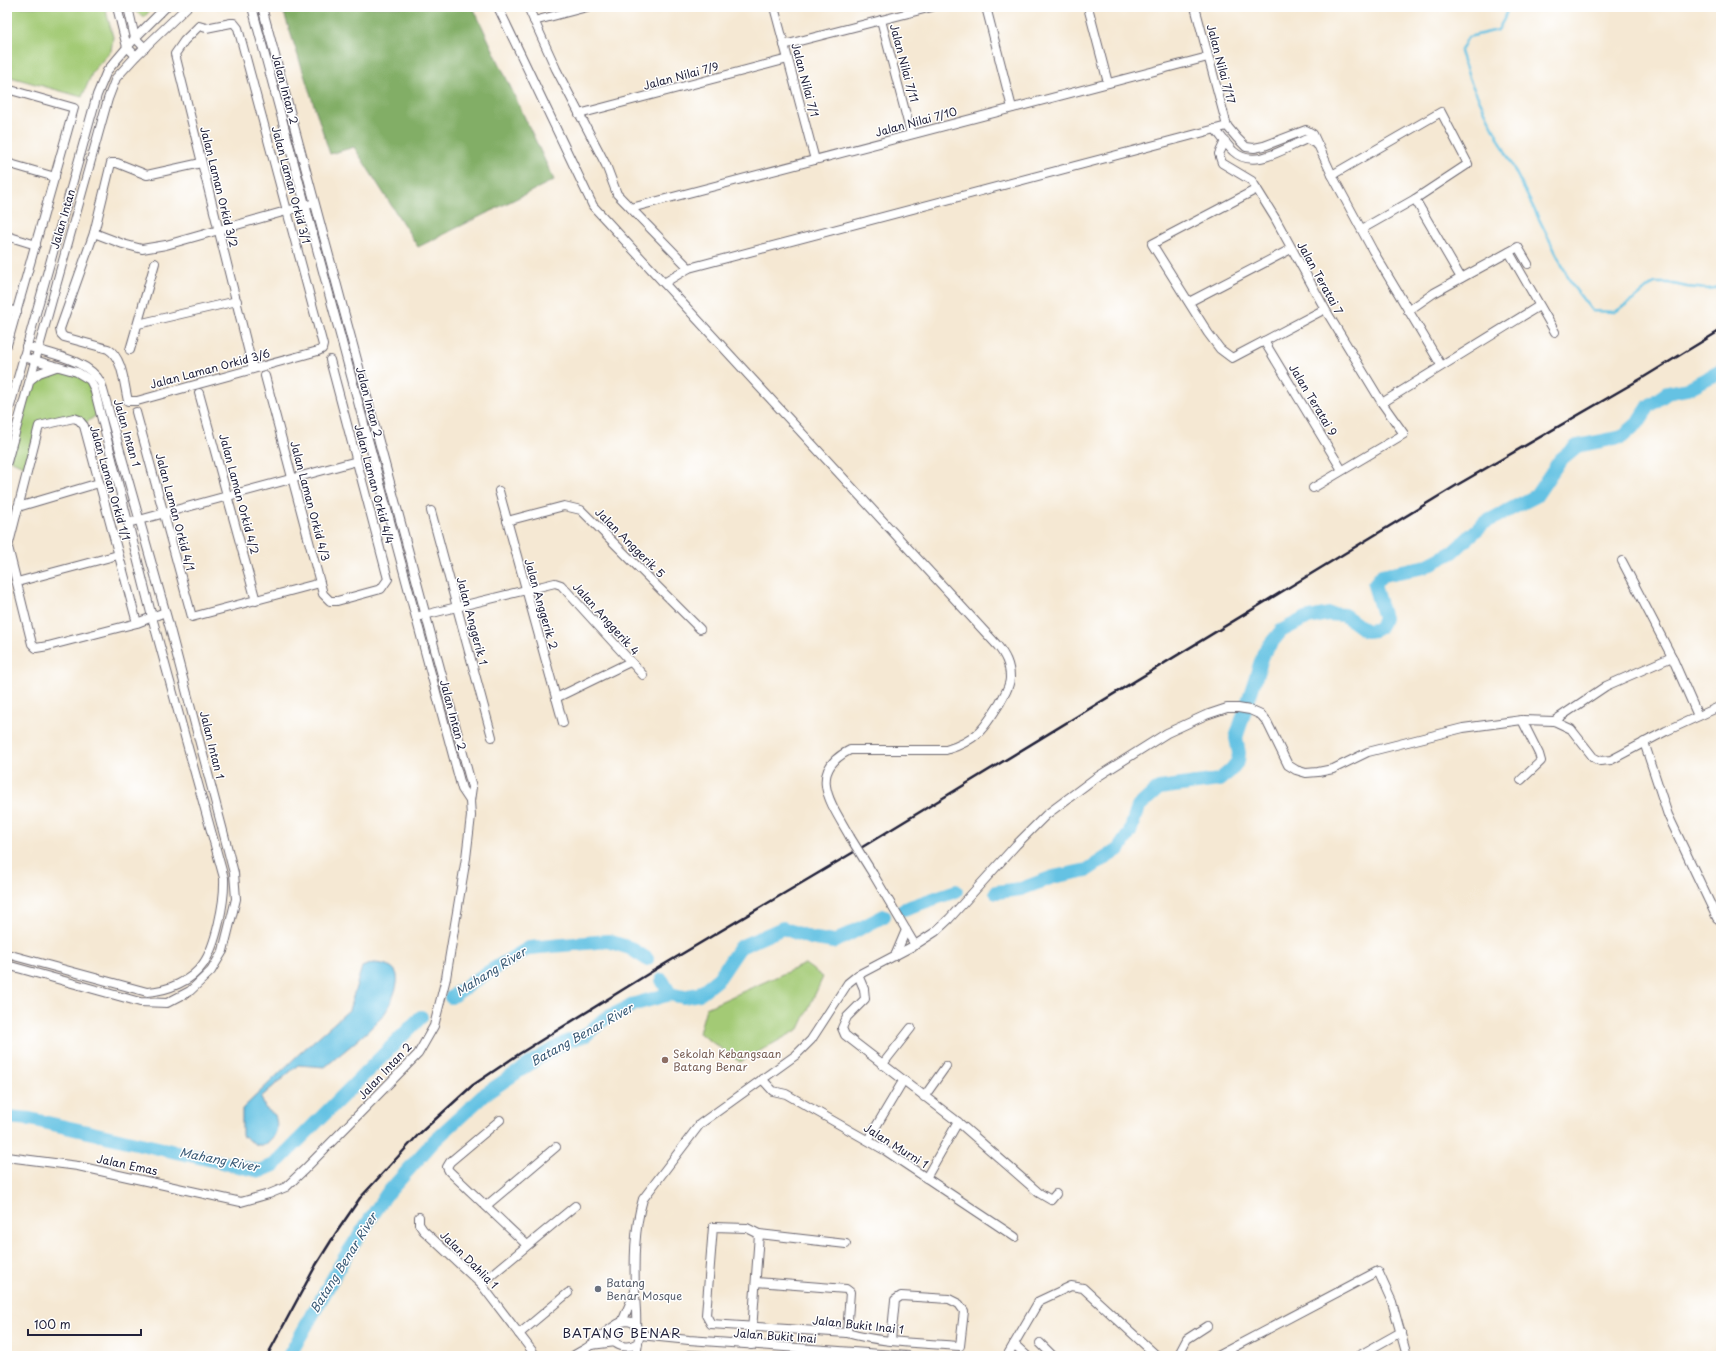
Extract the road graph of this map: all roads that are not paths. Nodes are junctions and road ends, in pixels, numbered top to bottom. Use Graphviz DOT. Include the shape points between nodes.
graph roads {
  1 [pos="117,7"];
  2 [pos="128,7"];
  3 [pos="166,7"];
  4 [pos="187,7"];
  5 [pos="252,7"];
  6 [pos="262,7"];
  7 [pos="498,7"];
  8 [pos="528,7"];
  9 [pos="587,7"];
  10 [pos="774,7"];
  11 [pos="932,7"];
  12 [pos="986,7"];
  13 [pos="1088,7"];
  14 [pos="1195,7"];
  15 [pos="534,20"];
  16 [pos="882,20"];
  17 [pos="206,28"];
  18 [pos="136,38"];
  19 [pos="784,45"];
  20 [pos="127,47"];
  21 [pos="145,48"];
  22 [pos="136,56"];
  23 [pos="1208,57"];
  24 [pos="788,59"];
  25 [pos="1108,83"];
  26 [pos="7,89"];
  27 [pos="1012,108"];
  28 [pos="579,114"];
  29 [pos="1226,126"];
  30 [pos="1215,129"];
  31 [pos="912,134"];
  32 [pos="1225,141"];
  33 [pos="1318,145"];
  34 [pos="815,160"];
  35 [pos="7,163"];
  36 [pos="201,163"];
  37 [pos="1332,175"];
  38 [pos="55,177"];
  39 [pos="1257,189"];
  40 [pos="1415,199"];
  41 [pos="315,203"];
  42 [pos="306,206"];
  43 [pos="631,208"];
  44 [pos="287,211"];
  45 [pos="1362,229"];
  46 [pos="219,231"];
  47 [pos="94,233"];
  48 [pos="7,236"];
  49 [pos="36,245"];
  50 [pos="1291,249"];
  51 [pos="1509,252"];
  52 [pos="155,263"];
  53 [pos="1528,264"];
  54 [pos="689,268"];
  55 [pos="1461,278"];
  56 [pos="664,283"];
  57 [pos="237,301"];
  58 [pos="1189,302"];
  59 [pos="1540,306"];
  60 [pos="7,309"];
  61 [pos="1325,309"];
  62 [pos="1408,311"];
  63 [pos="17,312"];
  64 [pos="138,324"];
  65 [pos="44,330"];
  66 [pos="1555,332"];
  67 [pos="1264,341"];
  68 [pos="7,345"];
  69 [pos="26,346"];
  70 [pos="38,350"];
  71 [pos="130,350"];
  72 [pos="51,354"];
  73 [pos="23,356"];
  74 [pos="290,359"];
  75 [pos="36,360"];
  76 [pos="330,360"];
  77 [pos="1441,365"];
  78 [pos="58,366"];
  79 [pos="253,369"];
  80 [pos="265,376"];
  81 [pos="30,380"];
  82 [pos="200,393"];
  83 [pos="1382,403"];
  84 [pos="136,412"];
  85 [pos="7,417"];
  86 [pos="357,461"];
  87 [pos="7,462"];
  88 [pos="1342,470"];
  89 [pos="293,478"];
  90 [pos="99,483"];
  91 [pos="1313,488"];
  92 [pos="499,491"];
  93 [pos="228,496"];
  94 [pos="18,507"];
  95 [pos="431,510"];
  96 [pos="165,513"];
  97 [pos="140,520"];
  98 [pos="507,521"];
  99 [pos="128,523"];
  100 [pos="118,555"];
  101 [pos="1622,561"];
  102 [pos="17,582"];
  103 [pos="320,583"];
  104 [pos="526,589"];
  105 [pos="358,595"];
  106 [pos="256,600"];
  107 [pos="457,607"];
  108 [pos="165,612"];
  109 [pos="425,615"];
  110 [pos="152,617"];
  111 [pos="415,617"];
  112 [pos="137,623"];
  113 [pos="700,629"];
  114 [pos="1672,657"];
  115 [pos="630,662"];
  116 [pos="643,676"];
  117 [pos="556,698"];
  118 [pos="1721,706"];
  119 [pos="1698,716"];
  120 [pos="1522,720"];
  121 [pos="1554,721"];
  122 [pos="563,723"];
  123 [pos="492,737"];
  124 [pos="1644,742"];
  125 [pos="1521,780"];
  126 [pos="470,801"];
  127 [pos="1721,921"];
  128 [pos="906,930"];
  129 [pos="935,932"];
  130 [pos="915,945"];
  131 [pos="7,954"];
  132 [pos="895,956"];
  133 [pos="7,965"];
  134 [pos="858,975"];
  135 [pos="911,1028"];
  136 [pos="882,1065"];
  137 [pos="946,1066"];
  138 [pos="762,1079"];
  139 [pos="903,1081"];
  140 [pos="924,1097"];
  141 [pos="500,1120"];
  142 [pos="958,1122"];
  143 [pos="868,1140"];
  144 [pos="556,1147"];
  145 [pos="7,1157"];
  146 [pos="926,1178"];
  147 [pos="1056,1194"];
  148 [pos="241,1202"];
  149 [pos="486,1206"];
  150 [pos="575,1206"];
  151 [pos="420,1217"];
  152 [pos="760,1234"];
  153 [pos="1016,1237"];
  154 [pos="846,1244"];
  155 [pos="528,1245"];
  156 [pos="756,1282"];
  157 [pos="481,1284"];
  158 [pos="568,1293"];
  159 [pos="635,1293"];
  160 [pos="619,1324"];
  161 [pos="636,1326"];
  162 [pos="1207,1326"];
  163 [pos="753,1327"];
  164 [pos="1401,1332"];
  165 [pos="847,1333"];
  166 [pos="520,1334"];
  167 [pos="639,1339"];
  168 [pos="891,1340"];
  169 [pos="1040,1343"];
  170 [pos="1014,1344"];
  171 [pos="591,1345"];
  172 [pos="619,1345"];
  173 [pos="751,1345"];
  174 [pos="689,1355"];
  175 [pos="876,1355"];
  176 [pos="536,1356"];
  177 [pos="573,1356"];
  178 [pos="626,1356"];
  179 [pos="636,1356"];
  180 [pos="704,1356"];
  181 [pos="908,1356"];
  182 [pos="1007,1356"];
  183 [pos="1027,1356"];
  184 [pos="1053,1356"];
  185 [pos="1157,1356"];
  186 [pos="1178,1356"];
  187 [pos="1217,1356"];
  188 [pos="1358,1356"];
  189 [pos="1407,1356"];
  1 -- 20 [label="street"];
  2 -- 18 [label="street"];
  3 -- 18 [label="street, Jalan Intan"];
  4 -- 21 [label="street, Jalan Intan"];
  5 -- 42 [label="street, Jalan Intan 2"];
  6 -- 41 [label="street, Jalan Intan 2"];
  7 -- 56 [label="street" via="593,206"];
  8 -- 15 [label="street"];
  9 -- 15 [label="street"];
  10 -- 19 [label="street, Jalan Nilai 7/1"];
  11 -- 16 [label="street"];
  12 -- 27 [label="street"];
  13 -- 25 [label="street"];
  14 -- 23 [label="street, Jalan Nilai 7/17"];
  15 -- 28 [label="street"];
  16 -- 19 [label="street"];
  16 -- 31 [label="street, Jalan Nilai 7/11"];
  17 -- 36 [label="street, Jalan Laman Orkid 3/2" via="200,26 175,54"];
  17 -- 44 [label="street, Jalan Laman Orkid 3/1" via="231,22 238,28"];
  18 -- 20 [label="street, Jalan Intan"];
  18 -- 21 [label="street"];
  19 -- 24 [label="street, Jalan Nilai 7/1"];
  20 -- 22 [label="street"];
  20 -- 69 [label="street, Jalan Intan" via="107,71 97,95"];
  21 -- 22 [label="street, Jalan Intan"];
  22 -- 65 [label="street, Jalan Intan" via="116,78 108,99"];
  23 -- 25 [label="street, Jalan Nilai 7/10"];
  23 -- 29 [label="street, Jalan Nilai 7/17"];
  24 -- 28 [label="street, Jalan Nilai 7/9"];
  24 -- 34 [label="street, Jalan Nilai 7/1"];
  25 -- 27 [label="street, Jalan Nilai 7/10"];
  26 -- 38 [label="street" via="74,108"];
  27 -- 31 [label="street, Jalan Nilai 7/10"];
  28 -- 43 [label="street" via="606,166 617,194"];
  29 -- 30 [label="street"];
  29 -- 33 [label="street" via="1246,147 1264,146 1306,130 1313,134"];
  30 -- 32 [label="street"];
  30 -- 54 [label="street"];
  31 -- 34 [label="street, Jalan Nilai 7/10"];
  32 -- 33 [label="street" via="1239,155 1253,159 1263,158 1307,140"];
  32 -- 39 [label="street, Jalan Teratai 7" via="1219,154 1222,163 1252,181"];
  33 -- 37 [label="street"];
  34 -- 43 [label="street, Jalan Nilai 7/10"];
  35 -- 38 [label="street"];
  36 -- 46 [label="street, Jalan Laman Orkid 3/2"];
  36 -- 47 [label="street" via="147,175 111,163"];
  37 -- 40 [label="street" via="1441,112 1468,164"];
  37 -- 45 [label="street"];
  38 -- 49 [label="street"];
  39 -- 50 [label="street, Jalan Teratai 7"];
  39 -- 58 [label="street" via="1152,244"];
  40 -- 45 [label="street"];
  40 -- 55 [label="street"];
  41 -- 42 [label="street"];
  41 -- 109 [label="street, Jalan Intan 2"];
  42 -- 44 [label="street"];
  42 -- 111 [label="street, Jalan Intan 2"];
  43 -- 54 [label="street"];
  44 -- 46 [label="street"];
  44 -- 74 [label="street, Jalan Laman Orkid 3/1" via="323,345 318,351"];
  45 -- 62 [label="street"];
  46 -- 47 [label="street" via="142,249"];
  46 -- 57 [label="street, Jalan Laman Orkid 3/2"];
  47 -- 79 [label="street, Jalan Laman Orkid 3/6" via="60,329 61,334 114,352 128,401 137,401"];
  48 -- 49 [label="street"];
  49 -- 63 [label="street"];
  50 -- 58 [label="street"];
  50 -- 61 [label="street, Jalan Teratai 7"];
  51 -- 53 [label="street" via="1518,247"];
  51 -- 55 [label="street"];
  51 -- 59 [label="street"];
  52 -- 64 [label="street"];
  54 -- 56 [label="street"];
  55 -- 62 [label="street"];
  56 -- 128 [label="street, bridge" via="997,644 1006,657 1010,679 1008,689 987,725 976,736 946,750 850,750 831,763 825,778 825,791"];
  57 -- 64 [label="street"];
  57 -- 79 [label="street, Jalan Laman Orkid 3/2"];
  58 -- 67 [label="street" via="1220,349 1232,358"];
  59 -- 66 [label="street"];
  59 -- 77 [label="street"];
  60 -- 63 [label="street"];
  61 -- 67 [label="street"];
  61 -- 83 [label="street, Jalan Teratai 7"];
  62 -- 77 [label="street"];
  63 -- 68 [label="street"];
  64 -- 71 [label="street"];
  65 -- 70 [label="street, Jalan Intan"];
  65 -- 72 [label="street"];
  67 -- 88 [label="street, Jalan Teratai 9"];
  69 -- 70 [label="street, Jalan Intan 1"];
  69 -- 73 [label="street, Jalan Intan"];
  70 -- 72 [label="street, Jalan Intan 1"];
  70 -- 75 [label="street, Jalan Intan"];
  72 -- 97 [label="street, Jalan Intan 1" via="90,369 101,383"];
  73 -- 75 [label="street, Jalan Intan 1"];
  73 -- 85 [label="street, Jalan Intan"];
  74 -- 79 [label="street, Jalan Laman Orkid 3/6"];
  75 -- 78 [label="street, Jalan Intan 1"];
  75 -- 81 [label="street, Jalan Intan"];
  76 -- 86 [label="street, Jalan Laman Orkid 4/4"];
  77 -- 83 [label="street"];
  78 -- 81 [label="street" via="48,368"];
  78 -- 99 [label="street, Jalan Intan 1" via="77,372 90,380 94,388"];
  80 -- 89 [label="street, Jalan Laman Orkid 4/3"];
  81 -- 87 [label="street, Jalan Intan"];
  82 -- 93 [label="street, Jalan Laman Orkid 4/2"];
  83 -- 88 [label="street, Jalan Teratai 7" via="1404,434"];
  84 -- 96 [label="street, Jalan Laman Orkid 4/1"];
  86 -- 89 [label="street"];
  86 -- 105 [label="street, Jalan Laman Orkid 4/4" via="388,579 381,589"];
  88 -- 91 [label="street"];
  89 -- 93 [label="street"];
  89 -- 103 [label="street, Jalan Laman Orkid 4/3"];
  90 -- 94 [label="street"];
  90 -- 94 [label="street, Jalan Laman Orkid 1/1" via="84,426 79,420 66,419 39,426"];
  90 -- 100 [label="street, Jalan Laman Orkid 1/1"];
  92 -- 98 [label="street, Jalan Anggerik 2"];
  93 -- 96 [label="street"];
  93 -- 106 [label="street, Jalan Laman Orkid 4/2"];
  94 -- 102 [label="street, Jalan Laman Orkid 1/1" via="8,547"];
  95 -- 107 [label="street, Jalan Anggerik 1"];
  96 -- 97 [label="street"];
  96 -- 106 [label="street, Jalan Laman Orkid 4/1" via="192,617"];
  97 -- 99 [label="street"];
  97 -- 108 [label="street, Jalan Intan 1"];
  98 -- 104 [label="street, Jalan Anggerik 2"];
  98 -- 113 [label="street, Jalan Anggerik 5" via="564,506 581,510"];
  99 -- 110 [label="street, Jalan Intan 1"];
  100 -- 102 [label="street"];
  100 -- 112 [label="street, Jalan Laman Orkid 1/1"];
  101 -- 114 [label="street"];
  102 -- 112 [label="street, Jalan Laman Orkid 1/1" via="32,644 36,648"];
  103 -- 105 [label="street, Jalan Laman Orkid 4/3" via="323,594 330,600 337,601"];
  103 -- 106 [label="street"];
  104 -- 107 [label="street"];
  104 -- 115 [label="street, Jalan Anggerik 4" via="555,583 561,585"];
  104 -- 117 [label="street, Jalan Anggerik 2"];
  107 -- 109 [label="street"];
  107 -- 123 [label="street, Jalan Anggerik 1"];
  108 -- 110 [label="street"];
  108 -- 133 [label="street, Jalan Intan 1" via="234,873 236,899 223,951 211,971 190,992 167,1003 140,1002"];
  109 -- 111 [label="street"];
  109 -- 126 [label="street, Jalan Intan 2" via="472,787"];
  110 -- 112 [label="street"];
  110 -- 131 [label="street, Jalan Intan 1" via="224,878 222,911 204,964 196,973 175,985 160,992 147,992"];
  111 -- 126 [label="street, Jalan Intan 2" via="462,789"];
  114 -- 119 [label="street"];
  114 -- 121 [label="street" via="1606,686"];
  115 -- 116 [label="street, Jalan Anggerik 4"];
  115 -- 117 [label="street"];
  117 -- 122 [label="street, Jalan Anggerik 2"];
  118 -- 119 [label="street"];
  119 -- 124 [label="street"];
  120 -- 121 [label="street"];
  120 -- 125 [label="street" via="1540,754 1541,761"];
  120 -- 129 [label="street" via="1463,728 1368,752 1333,769 1306,773 1288,765 1267,722 1260,715 1250,710 1227,708 1206,715 1167,733 1121,761 1055,807"];
  121 -- 124 [label="street" via="1571,729 1593,757 1600,761 1611,760"];
  124 -- 127 [label="street" via="1668,815"];
  126 -- 148 [label="street, Jalan Intan 2" via="471,816 466,858 446,978 434,1026 428,1038 418,1054 379,1095 286,1187"];
  128 -- 129 [label="street" via="916,935"];
  128 -- 130 [label="street"];
  128 -- 132 [label="street"];
  129 -- 130 [label="street"];
  130 -- 132 [label="street"];
  132 -- 134 [label="street"];
  134 -- 136 [label="street" via="864,990 864,999 847,1017 842,1028 845,1035"];
  134 -- 138 [label="street" via="848,983 811,1040 796,1056"];
  135 -- 136 [label="street"];
  136 -- 139 [label="street"];
  137 -- 140 [label="street"];
  138 -- 143 [label="street, Jalan Murni 1" via="773,1091 786,1094"];
  138 -- 159 [label="street" via="700,1124 643,1199 637,1227"];
  139 -- 140 [label="street"];
  139 -- 143 [label="street"];
  140 -- 142 [label="street"];
  141 -- 149 [label="street" via="447,1167 448,1171"];
  142 -- 146 [label="street"];
  142 -- 147 [label="street" via="1039,1193 1049,1200"];
  143 -- 146 [label="street, Jalan Murni 1"];
  144 -- 149 [label="street"];
  145 -- 148 [label="street, Jalan Emas" via="78,1166"];
  146 -- 153 [label="street, Jalan Murni 1"];
  149 -- 155 [label="street"];
  150 -- 155 [label="street"];
  151 -- 157 [label="street, Jalan Dahlia 1" via="419,1224 423,1230"];
  152 -- 154 [label="street"];
  152 -- 156 [label="street"];
  152 -- 163 [label="street, Jalan Bukit Inai 1" via="747,1228 713,1227 706,1311 711,1324"];
  155 -- 157 [label="street"];
  156 -- 163 [label="street"];
  156 -- 165 [label="street" via="846,1289 850,1292"];
  157 -- 166 [label="street, Jalan Dahlia 1"];
  158 -- 166 [label="street"];
  159 -- 160 [label="street"];
  159 -- 161 [label="street"];
  160 -- 161 [label="street" via="629,1322"];
  160 -- 171 [label="street"];
  160 -- 172 [label="street" via="613,1334"];
  161 -- 167 [label="street"];
  162 -- 186 [label="street" via="1187,1340"];
  163 -- 165 [label="street, Jalan Bukit Inai 1"];
  163 -- 173 [label="street"];
  164 -- 187 [label="street" via="1392,1302 1378,1271"];
  164 -- 188 [label="street"];
  164 -- 189 [label="street"];
  165 -- 168 [label="street, Jalan Bukit Inai 1"];
  166 -- 176 [label="street, Jalan Dahlia 1"];
  167 -- 172 [label="street" via="630,1347"];
  167 -- 173 [label="street, Jalan Bukit Inai"];
  167 -- 179 [label="street"];
  168 -- 168 [label="street, Jalan Bukit Inai 1" via="895,1300 901,1296 949,1299 959,1304 964,1311 960,1346"];
  169 -- 184 [label="street"];
  170 -- 182 [label="street"];
  170 -- 183 [label="street"];
  170 -- 185 [label="street" via="1039,1301 1071,1286 1083,1288"];
  171 -- 172 [label="street"];
  171 -- 177 [label="street"];
  172 -- 178 [label="street"];
  173 -- 175 [label="street, Jalan Bukit Inai"];
  174 -- 180 [label="street"];
  175 -- 181 [label="street, Jalan Bukit Inai"];
}
